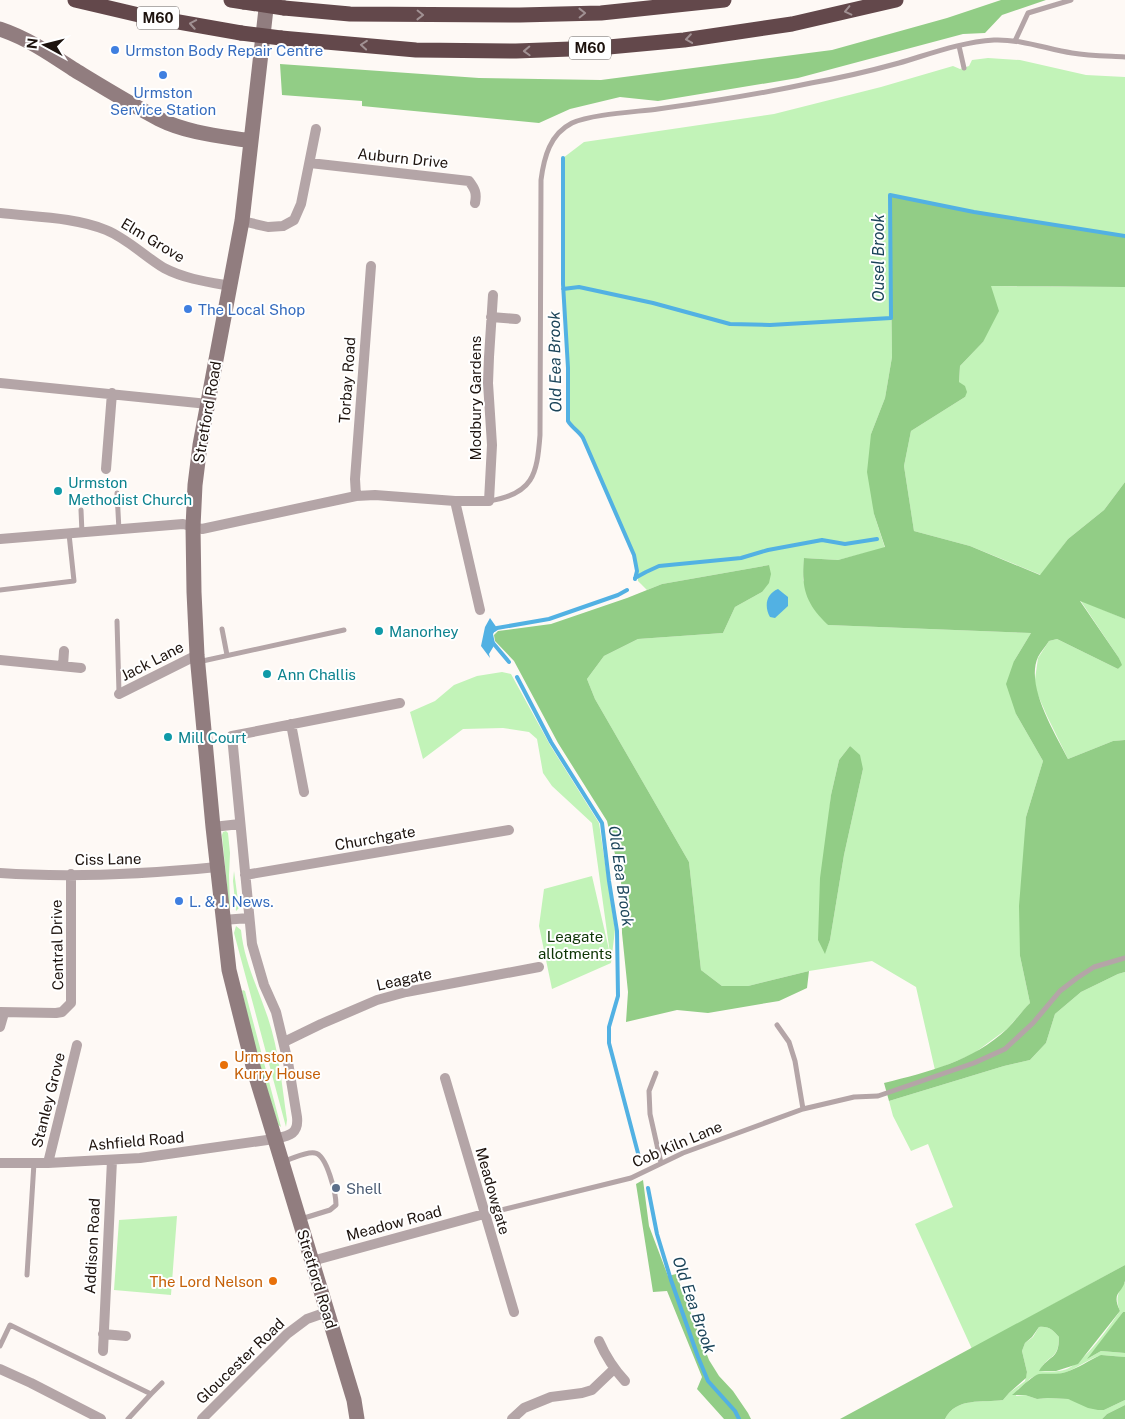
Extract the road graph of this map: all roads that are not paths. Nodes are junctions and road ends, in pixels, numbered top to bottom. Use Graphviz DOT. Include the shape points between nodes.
graph roads {
  1 [pos="75,0"];
  2 [pos="267,0"];
  3 [pos="707,0"];
  4 [pos="724,0"];
  5 [pos="896,0"];
  6 [pos="1071,0"];
  7 [pos="237,1"];
  8 [pos="684,5"];
  9 [pos="0,29"];
  10 [pos="1015,41"];
  11 [pos="959,46"];
  12 [pos="1125,57"];
  13 [pos="964,68"];
  14 [pos="316,129"];
  15 [pos="251,141"];
  16 [pos="310,163"];
  17 [pos="475,203"];
  18 [pos="0,213"];
  19 [pos="242,221"];
  20 [pos="371,266"];
  21 [pos="231,286"];
  22 [pos="493,294"];
  23 [pos="491,317"];
  24 [pos="516,319"];
  25 [pos="0,382"];
  26 [pos="112,393"];
  27 [pos="208,404"];
  28 [pos="106,469"];
  29 [pos="117,492"];
  30 [pos="356,496"];
  31 [pos="455,501"];
  32 [pos="489,501"];
  33 [pos="80,510"];
  34 [pos="193,527"];
  35 [pos="120,530"];
  36 [pos="82,533"];
  37 [pos="69,534"];
  38 [pos="0,540"];
  39 [pos="0,590"];
  40 [pos="480,610"];
  41 [pos="117,621"];
  42 [pos="222,630"];
  43 [pos="344,630"];
  44 [pos="64,651"];
  45 [pos="227,656"];
  46 [pos="198,658"];
  47 [pos="0,660"];
  48 [pos="63,666"];
  49 [pos="82,668"];
  50 [pos="119,694"];
  51 [pos="400,703"];
  52 [pos="291,724"];
  53 [pos="304,792"];
  54 [pos="240,824"];
  55 [pos="213,827"];
  56 [pos="509,830"];
  57 [pos="217,867"];
  58 [pos="0,873"];
  59 [pos="71,874"];
  60 [pos="245,875"];
  61 [pos="249,918"];
  62 [pos="223,920"];
  63 [pos="1125,958"];
  64 [pos="539,967"];
  65 [pos="2,1013"];
  66 [pos="777,1025"];
  67 [pos="0,1027"];
  68 [pos="284,1042"];
  69 [pos="77,1045"];
  70 [pos="656,1073"];
  71 [pos="445,1078"];
  72 [pos="803,1109"];
  73 [pos="274,1139"];
  74 [pos="112,1160"];
  75 [pos="282,1162"];
  76 [pos="0,1163"];
  77 [pos="34,1163"];
  78 [pos="48,1163"];
  79 [pos="661,1163"];
  80 [pos="484,1214"];
  81 [pos="299,1220"];
  82 [pos="312,1261"];
  83 [pos="27,1275"];
  84 [pos="327,1312"];
  85 [pos="514,1312"];
  86 [pos="103,1334"];
  87 [pos="126,1336"];
  88 [pos="599,1341"];
  89 [pos="0,1346"];
  90 [pos="103,1351"];
  91 [pos="0,1369"];
  92 [pos="614,1369"];
  93 [pos="625,1381"];
  94 [pos="162,1383"];
  95 [pos="151,1394"];
  96 [pos="101,1419"];
  97 [pos="128,1419"];
  98 [pos="202,1419"];
  99 [pos="357,1419"];
  100 [pos="512,1419"];
  5 -- 1 [label="highway, M60, one-way, bridge" via="792,24 684,40 516,51 416,50 281,38 139,15"];
  2 -- 15 [label="main road, Stretford Road"];
  3 -- 8 [label="highway"];
  4 -- 8 [label="highway"];
  6 -- 10 [label="lane" via="1028,13"];
  7 -- 8 [label="highway, one-way, bridge" via="350,14 601,13"];
  9 -- 15 [label="main road" via="41,47 160,119 189,130"];
  10 -- 11 [label="lane" via="984,41"];
  10 -- 12 [label="lane" via="1074,54"];
  11 -- 13 [label="lane"];
  11 -- 32 [label="lane" via="803,85 582,120 556,135 546,156 541,180 540,435 537,464 527,485 517,493"];
  14 -- 16 [label="street"];
  15 -- 19 [label="main road, Stretford Road"];
  16 -- 17 [label="street, Auburn Drive" via="469,181 477,196"];
  16 -- 19 [label="street" via="294,220 283,226"];
  18 -- 21 [label="street, Elm Grove" via="98,227 117,235 174,273"];
  19 -- 21 [label="main road, Stretford Road"];
  20 -- 30 [label="street, Torbay Road"];
  21 -- 27 [label="main road, Stretford Road"];
  22 -- 23 [label="street, Modbury Gardens"];
  23 -- 24 [label="street"];
  23 -- 32 [label="street, Modbury Gardens"];
  25 -- 26 [label="street"];
  26 -- 27 [label="street"];
  26 -- 28 [label="street"];
  27 -- 34 [label="main road, Stretford Road" via="195,485"];
  29 -- 35 [label="lane"];
  30 -- 31 [label="street"];
  30 -- 34 [label="street" via="202,529"];
  31 -- 32 [label="street"];
  31 -- 40 [label="street"];
  33 -- 36 [label="lane"];
  34 -- 35 [label="street" via="183,524"];
  34 -- 46 [label="main road, Stretford Road"];
  35 -- 36 [label="street"];
  36 -- 37 [label="street"];
  37 -- 38 [label="street"];
  37 -- 39 [label="lane" via="74,582"];
  41 -- 50 [label="lane"];
  42 -- 45 [label="lane"];
  43 -- 45 [label="lane"];
  44 -- 48 [label="street"];
  45 -- 46 [label="lane"];
  46 -- 50 [label="street, Jack Lane"];
  46 -- 55 [label="main road, Stretford Road"];
  47 -- 48 [label="street"];
  48 -- 49 [label="street"];
  51 -- 52 [label="street"];
  52 -- 53 [label="street"];
  52 -- 54 [label="street" via="232,736"];
  54 -- 55 [label="street"];
  54 -- 60 [label="street"];
  55 -- 57 [label="main road, Stretford Road"];
  56 -- 60 [label="street, Churchgate"];
  57 -- 59 [label="street, Ciss Lane"];
  57 -- 62 [label="main road, Stretford Road"];
  58 -- 59 [label="street, Ciss Lane"];
  59 -- 65 [label="street, Central Drive" via="71,1003 56,1014"];
  60 -- 61 [label="street"];
  61 -- 62 [label="street"];
  61 -- 68 [label="street" via="258,966"];
  62 -- 73 [label="main road, Stretford Road" via="239,1016"];
  63 -- 72 [label="lane, Cob Kiln Lane" via="1094,966 1077,978 1060,991 1005,1049 878,1096 854,1097"];
  64 -- 68 [label="street, Leagate" via="376,1000"];
  65 -- 67 [label="street, Central Drive"];
  66 -- 72 [label="lane" via="789,1042"];
  68 -- 73 [label="street" via="298,1123 292,1135"];
  69 -- 78 [label="street, Stanley Grove"];
  70 -- 79 [label="lane" via="649,1091 650,1114"];
  71 -- 80 [label="street, Meadowgate"];
  72 -- 79 [label="lane, Cob Kiln Lane"];
  73 -- 74 [label="street, Ashfield Road"];
  73 -- 75 [label="main road, Stretford Road"];
  74 -- 78 [label="street, Ashfield Road"];
  74 -- 86 [label="street, Addison Road"];
  75 -- 81 [label="main road, Stretford Road"];
  75 -- 81 [label="lane" via="317,1153 325,1164 336,1198 336,1205 330,1210"];
  76 -- 77 [label="street, Ashfield Road"];
  77 -- 78 [label="street, Ashfield Road"];
  77 -- 83 [label="lane"];
  79 -- 80 [label="lane, Cob Kiln Lane" via="631,1178"];
  80 -- 82 [label="street, Meadow Road"];
  80 -- 85 [label="street, Meadowgate"];
  81 -- 82 [label="main road, Stretford Road"];
  82 -- 84 [label="main road, Stretford Road"];
  84 -- 98 [label="street, Gloucester Road" via="307,1319 287,1334"];
  84 -- 99 [label="main road, Stretford Road"];
  86 -- 87 [label="street"];
  86 -- 90 [label="street, Addison Road"];
  88 -- 92 [label="street"];
  89 -- 95 [label="lane" via="10,1325"];
  91 -- 96 [label="street"];
  92 -- 93 [label="street"];
  92 -- 100 [label="street" via="592,1390 551,1397 524,1408"];
  94 -- 95 [label="lane"];
  95 -- 97 [label="lane"];
}
